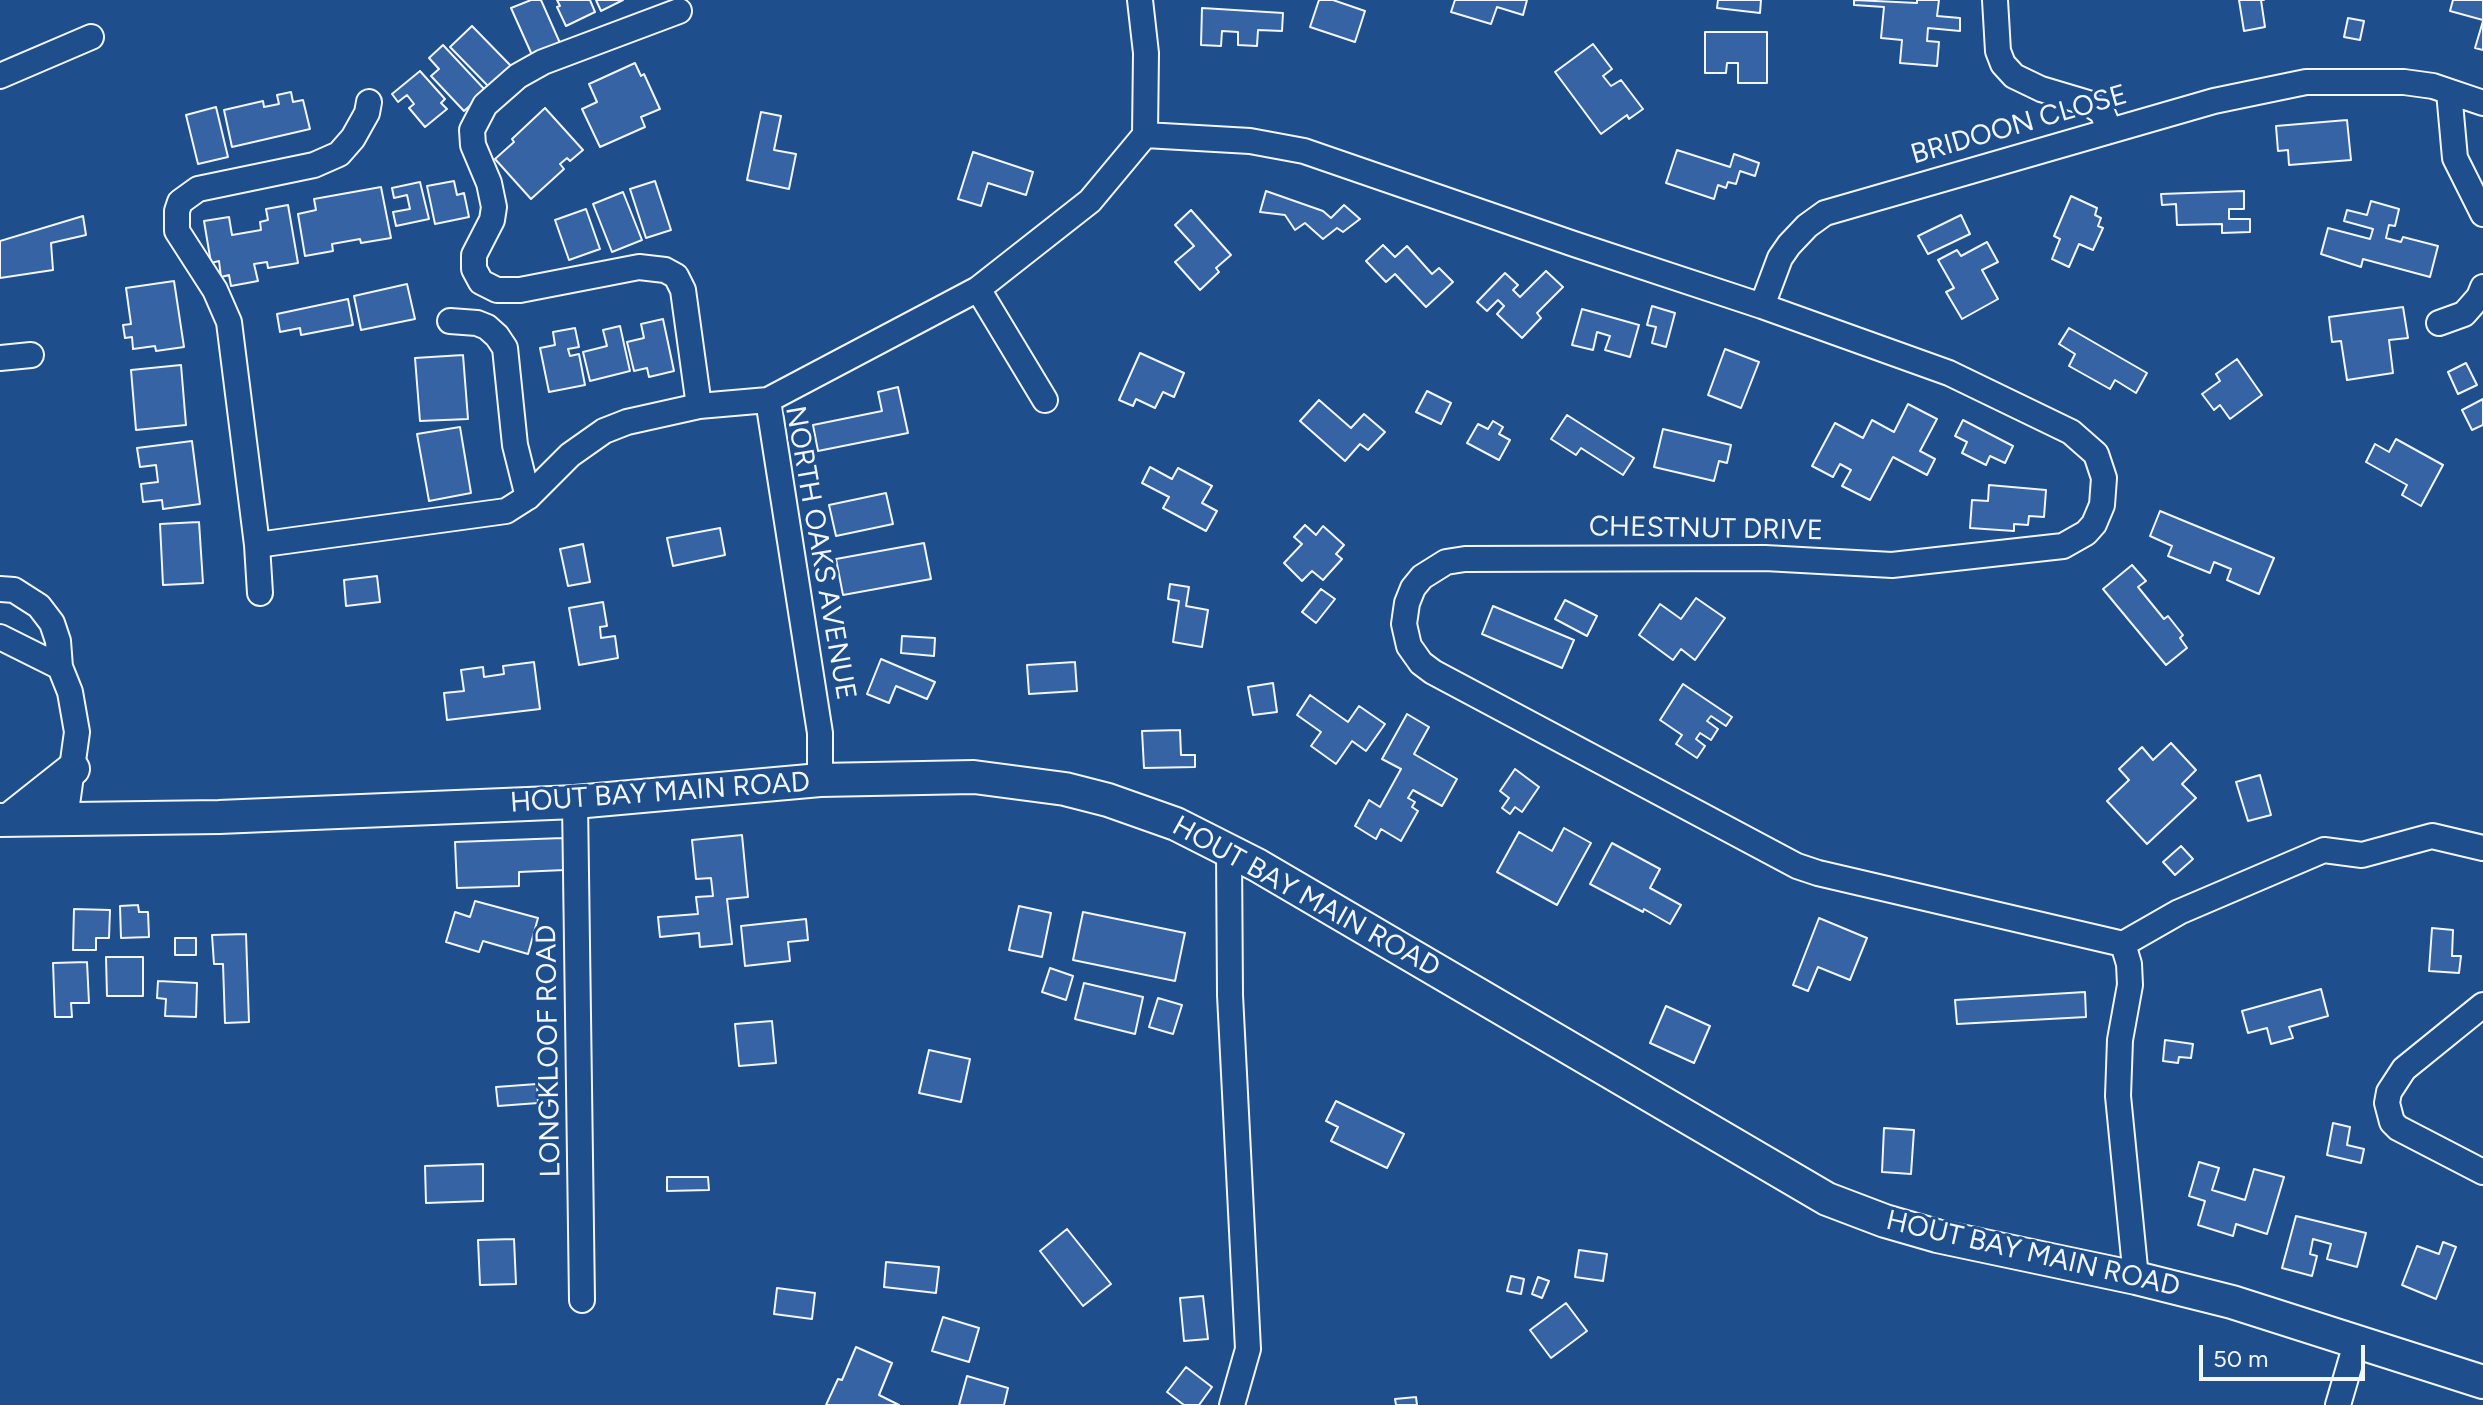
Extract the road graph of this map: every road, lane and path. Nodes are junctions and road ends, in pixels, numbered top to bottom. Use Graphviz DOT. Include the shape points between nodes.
graph roads {
  1 [pos="1140,0"];
  2 [pos="1995,0"];
  3 [pos="679,11"];
  4 [pos="91,37"];
  5 [pos="0,76"];
  6 [pos="2449,92"];
  7 [pos="369,102"];
  8 [pos="2483,103"];
  9 [pos="2110,131"];
  10 [pos="1145,135"];
  11 [pos="2483,214"];
  12 [pos="2483,287"];
  13 [pos="978,289"];
  14 [pos="1762,306"];
  15 [pos="450,321"];
  16 [pos="2439,323"];
  17 [pos="31,355"];
  18 [pos="0,358"];
  19 [pos="768,400"];
  20 [pos="1045,400"];
  21 [pos="699,406"];
  22 [pos="528,497"];
  23 [pos="257,545"];
  24 [pos="0,589"];
  25 [pos="260,593"];
  26 [pos="0,637"];
  27 [pos="60,667"];
  28 [pos="73,769"];
  29 [pos="820,780"];
  30 [pos="575,802"];
  31 [pos="65,819"];
  32 [pos="5,820"];
  33 [pos="2483,848"];
  34 [pos="1229,851"];
  35 [pos="2123,944"];
  36 [pos="2483,1005"];
  37 [pos="2483,1172"];
  38 [pos="2136,1278"];
  39 [pos="582,1300"];
  40 [pos="2357,1340"];
  41 [pos="2483,1382"];
  42 [pos="1232,1405"];
  43 [pos="2338,1405"];
  1 -- 10 [label="street" via="1146,53"];
  2 -- 9 [label="street" via="2003,64 2041,89 2088,103 2102,112"];
  3 -- 21 [label="street" via="543,62 485,105 472,130 473,145 494,207 474,255 474,269 481,282 497,290 639,267 676,276 683,290"];
  4 -- 5 [label="street"];
  6 -- 8 [label="street, BRIDOON CLOSE"];
  6 -- 9 [label="street, BRIDOON CLOSE" via="2404,82 2306,82"];
  6 -- 11 [label="street" via="2455,158"];
  7 -- 23 [label="street" via="353,138 339,154 314,165 198,189 180,202 177,211 177,231 229,322"];
  9 -- 14 [label="street, BRIDOON CLOSE" via="1825,213 1780,258"];
  10 -- 13 [label="street" via="1090,201"];
  10 -- 14 [label="street, CHESTNUT DRIVE" via="1262,142 1304,151"];
  12 -- 16 [label="street" via="2464,314"];
  13 -- 19 [label="street"];
  13 -- 20 [label="street"];
  14 -- 35 [label="street, CHESTNUT DRIVE" via="1949,373 2078,437 2096,454 2104,478 2105,495 2094,524 2063,546 1892,565 1765,558 1446,562 1413,588 1404,624 1409,646 1421,663 1466,691 1797,866"];
  15 -- 22 [label="street" via="487,327 505,348 515,445"];
  17 -- 18 [label="street"];
  19 -- 21 [label="street, NORTH OAKS AVENUE"];
  19 -- 29 [label="street, NORTH OAKS AVENUE" via="820,733"];
  21 -- 22 [label="street, NORTH OAKS AVENUE" via="604,431 570,455"];
  22 -- 23 [label="street, NORTH OAKS AVENUE" via="491,515"];
  23 -- 25 [label="street"];
  24 -- 27 [label="street" via="14,590 39,606 52,623"];
  26 -- 27 [label="street"];
  27 -- 28 [label="street" via="75,716"];
  28 -- 31 [label="street"];
  28 -- 32 [label="main road"];
  29 -- 30 [label="main road, HOUT BAY MAIN ROAD"];
  29 -- 34 [label="main road, HOUT BAY MAIN ROAD" via="974,777 1065,789 1176,824"];
  30 -- 31 [label="main road, HOUT BAY MAIN ROAD"];
  30 -- 39 [label="street, LONGKLOOF ROAD"];
  31 -- 32 [label="main road, HOUT BAY MAIN ROAD"];
  33 -- 35 [label="street" via="2432,836 2362,855 2324,850 2179,912"];
  34 -- 38 [label="main road, HOUT BAY MAIN ROAD" via="1827,1199 1937,1236"];
  34 -- 42 [label="street" via="1230,995 1248,1349"];
  35 -- 38 [label="street" via="2130,985 2120,1040 2118,1096"];
  36 -- 37 [label="street" via="2404,1069 2387,1103 2398,1128"];
  38 -- 40 [label="main road, HOUT BAY MAIN ROAD"];
  40 -- 41 [label="main road, HOUT BAY MAIN ROAD"];
  40 -- 43 [label="street"];
}
